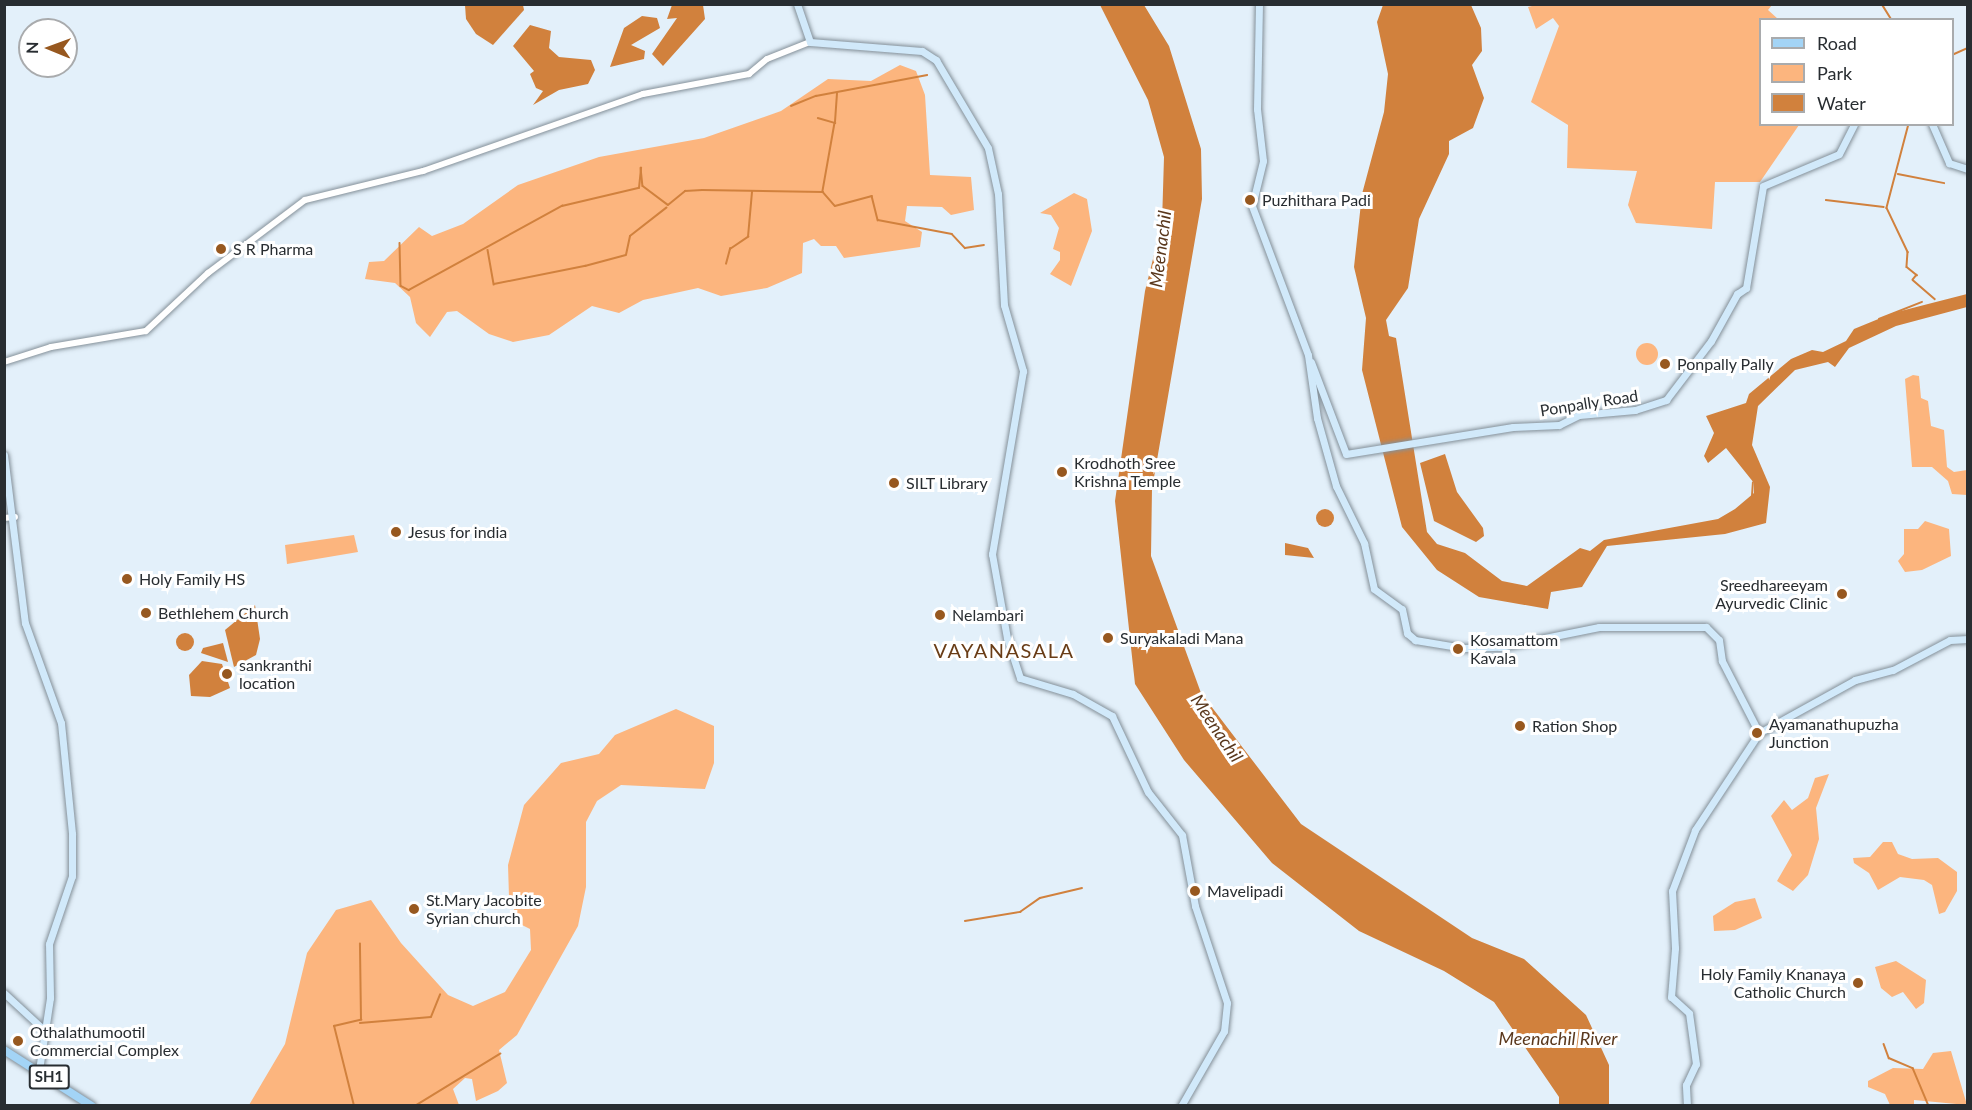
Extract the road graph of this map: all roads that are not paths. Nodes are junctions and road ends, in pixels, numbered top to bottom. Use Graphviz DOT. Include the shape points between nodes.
graph roads {
  1 [pos="797,4"];
  2 [pos="1259,4"];
  3 [pos="810,42"];
  4 [pos="1853,126"];
  5 [pos="1933,126"];
  6 [pos="1968,169"];
  7 [pos="1308,355"];
  8 [pos="4,362"];
  9 [pos="4,455"];
  10 [pos="15,517"];
  11 [pos="4,518"];
  12 [pos="1968,639"];
  13 [pos="1759,733"];
  14 [pos="4,993"];
  15 [pos="45,1031"];
  16 [pos="4,1050"];
  17 [pos="39,1070"];
  18 [pos="92,1106"];
  19 [pos="1181,1106"];
  20 [pos="1687,1106"];
  1 -- 3 [label="main road"];
  2 -- 7 [label="main road" via="1257,110 1263,161 1252,206"];
  3 -- 8 [label="street" via="767,59 749,74 643,94 423,171 320,194 208,273 146,331 51,347"];
  3 -- 19 [label="main road" via="922,51 944,70 988,148 998,194 1005,305 1023,371 992,554 1007,638 1020,678 1073,694 1112,716 1148,792 1182,835 1195,906 1227,1003 1224,1031"];
  4 -- 7 [label="main road, Ponpally Road" via="1839,154 1762,186 1746,288 1737,294 1711,341 1666,400 1635,410 1579,415 1558,425 1346,454"];
  5 -- 6 [label="main road" via="1949,163"];
  7 -- 13 [label="main road" via="1320,429 1336,486 1364,543 1374,589 1402,609 1407,633 1415,640 1485,650 1599,627 1706,627 1719,640 1722,661"];
  9 -- 10 [label="main road"];
  10 -- 11 [label="street"];
  10 -- 15 [label="main road" via="26,623 61,723 72,834 72,876 49,944"];
  12 -- 13 [label="main road" via="1950,640 1893,670 1855,680"];
  13 -- 20 [label="main road" via="1695,830 1672,891 1676,948 1671,997 1689,1013 1696,1064 1686,1085"];
  14 -- 15 [label="main road"];
  15 -- 17 [label="main road"];
  16 -- 17 [label="main road, SH1"];
  17 -- 18 [label="main road, SH1"];
}
